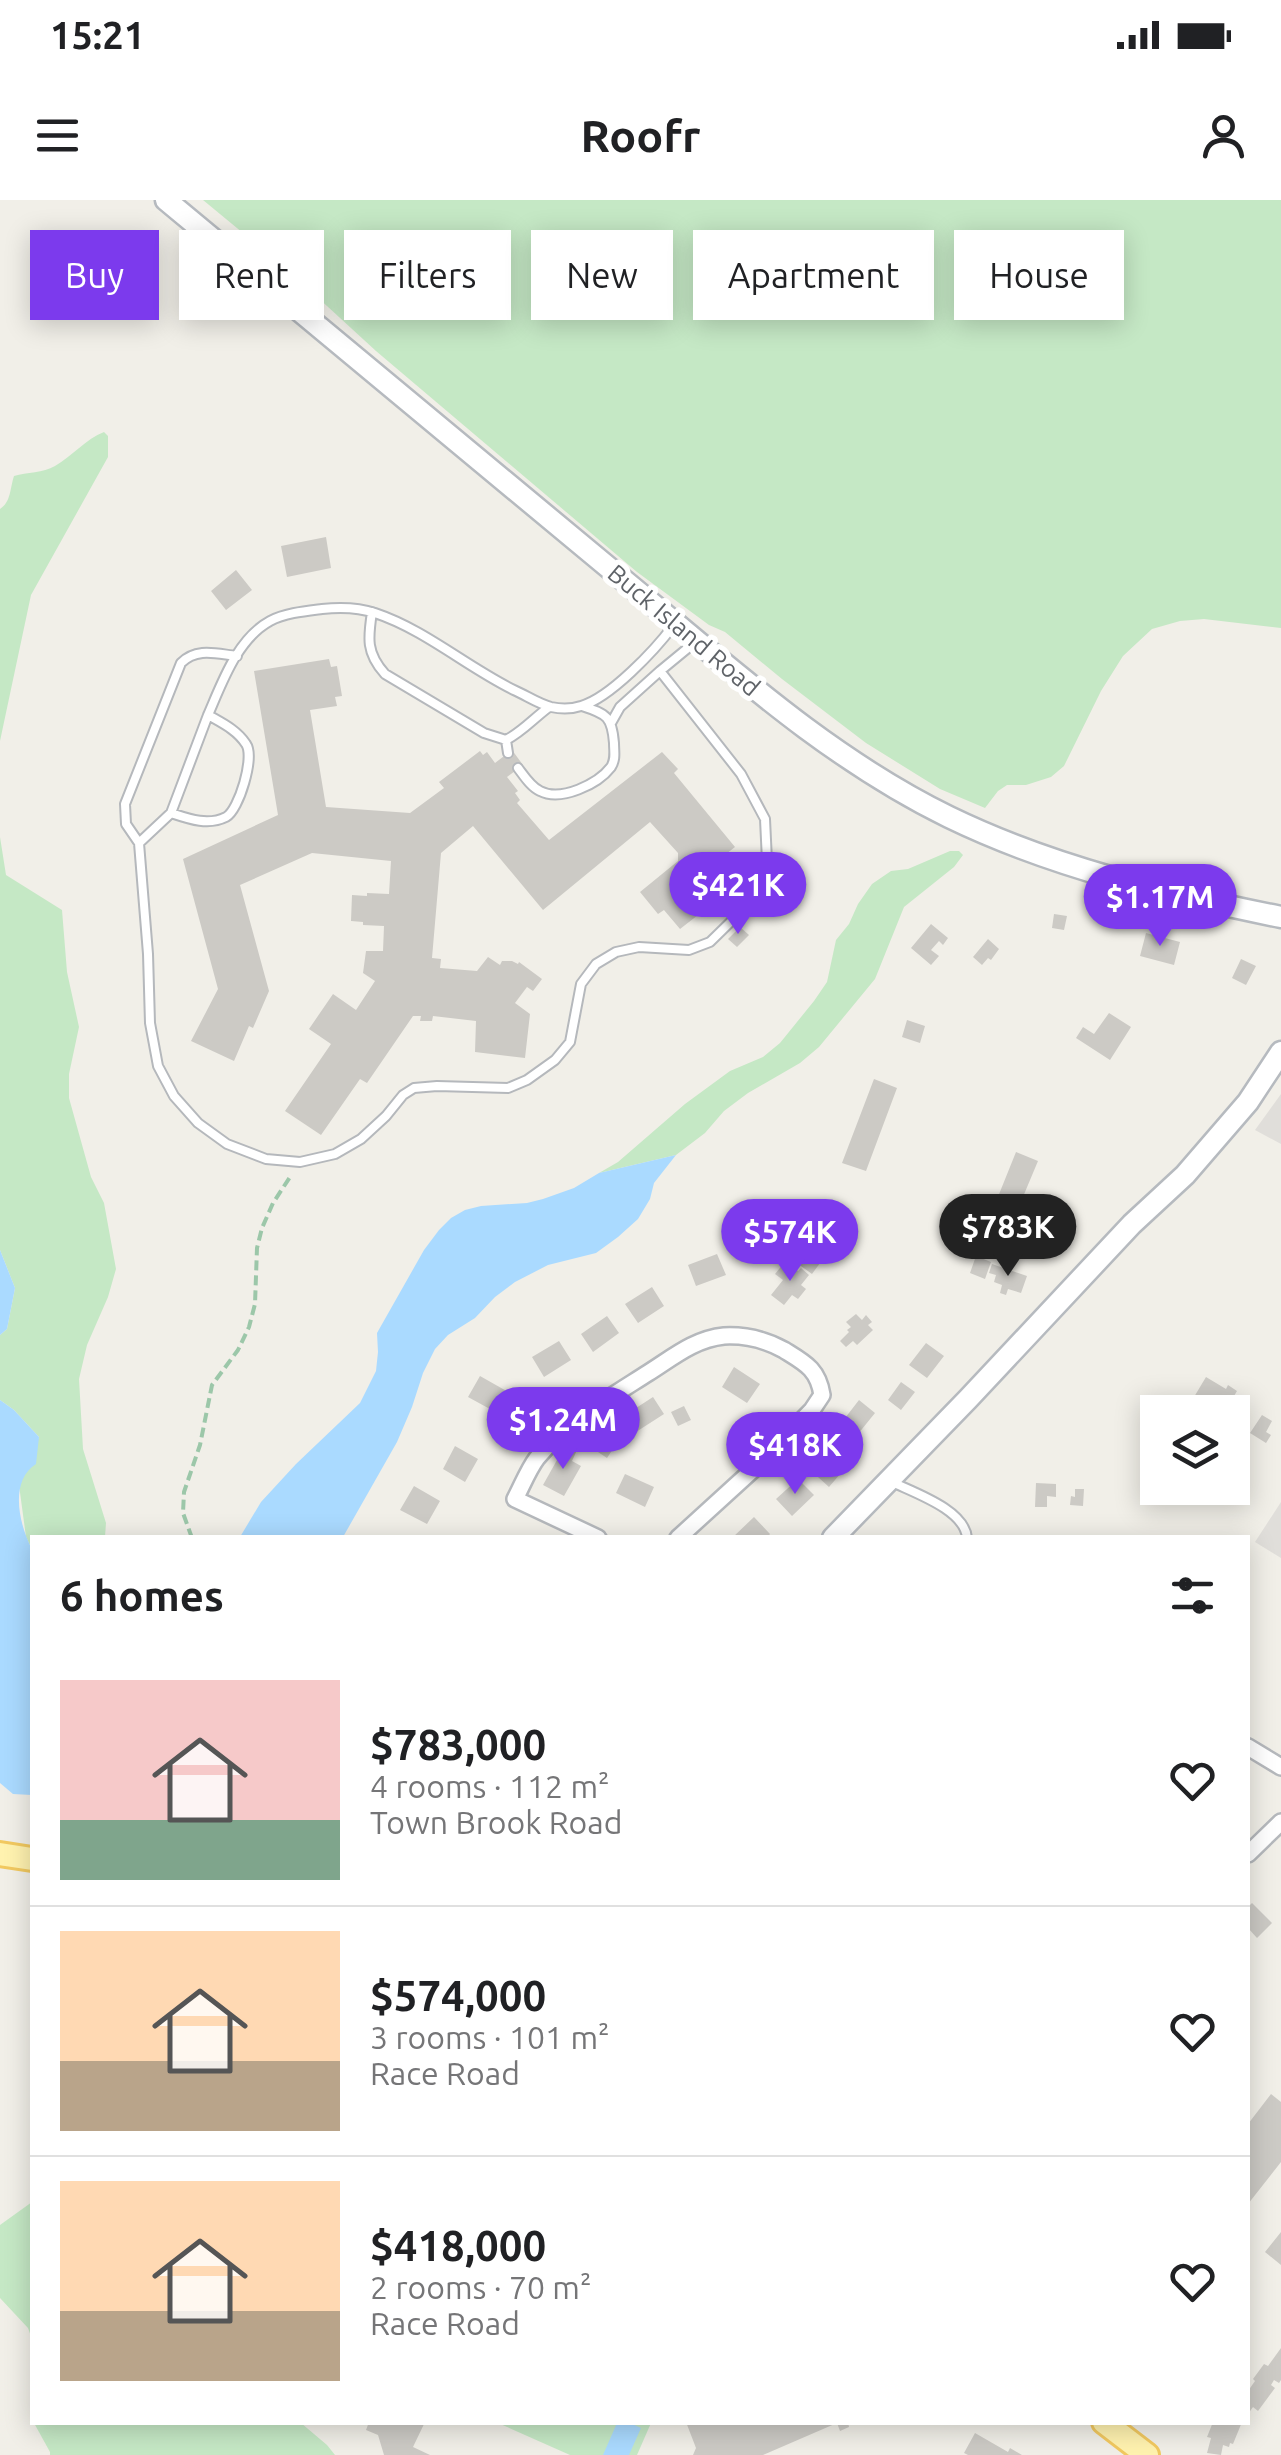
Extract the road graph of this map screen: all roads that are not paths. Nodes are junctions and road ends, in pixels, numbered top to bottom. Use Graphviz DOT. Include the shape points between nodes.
graph roads {
  1 [pos="166,200"];
  2 [pos="372,612"];
  3 [pos="676,623"];
  4 [pos="696,641"];
  5 [pos="237,656"];
  6 [pos="660,670"];
  7 [pos="582,706"];
  8 [pos="549,707"];
  9 [pos="208,716"];
  10 [pos="612,722"];
  11 [pos="506,740"];
  12 [pos="508,753"];
  13 [pos="518,768"];
  14 [pos="171,813"];
  15 [pos="139,843"];
  16 [pos="1281,917"];
  17 [pos="1281,1052"];
  18 [pos="888,1480"];
  19 [pos="592,1535"];
  20 [pos="681,1535"];
  21 [pos="835,1535"];
  22 [pos="967,1535"];
  23 [pos="1250,1748"];
  24 [pos="1281,1767"];
  25 [pos="1281,1822"];
  26 [pos="1250,1852"];
  27 [pos="0,1854"];
  28 [pos="30,1858"];
  29 [pos="1108,2425"];
  30 [pos="1147,2455"];
  1 -- 3 [label="main road, Buck Island Road"];
  2 -- 5 [label="lane" via="346,607 270,621"];
  2 -- 8 [label="lane"];
  2 -- 11 [label="lane" via="373,661 384,674"];
  3 -- 4 [label="main road, Buck Island Road"];
  3 -- 7 [label="lane" via="628,674"];
  4 -- 6 [label="lane"];
  4 -- 16 [label="main road, Buck Island Road" via="831,748 947,816 1097,875"];
  5 -- 9 [label="lane"];
  5 -- 15 [label="lane" via="202,652 181,664 125,804 126,824"];
  6 -- 10 [label="lane"];
  6 -- 15 [label="lane" via="766,819 766,861 754,899 710,942 689,950 616,952 596,964 581,984 570,1042 527,1080 508,1088 414,1088 361,1139 334,1154 300,1162 266,1159 226,1144 174,1096 158,1066 150,1022"];
  7 -- 8 [label="lane"];
  7 -- 10 [label="lane"];
  8 -- 11 [label="lane"];
  9 -- 14 [label="lane"];
  9 -- 14 [label="lane" via="231,728 250,752 234,810 199,822"];
  10 -- 13 [label="lane" via="614,760 582,788 562,796 540,791"];
  11 -- 12 [label="lane"];
  14 -- 15 [label="lane"];
  17 -- 18 [label="main road" via="1185,1175"];
  18 -- 21 [label="main road"];
  18 -- 22 [label="lane" via="950,1511"];
  19 -- 20 [label="street" via="515,1499 535,1460 562,1432 700,1342 722,1336 758,1340 806,1365 819,1378 822,1395 812,1410"];
  23 -- 24 [label="street"];
  25 -- 26 [label="street"];
  27 -- 28 [label="main road"];
  29 -- 30 [label="main road"];
}
